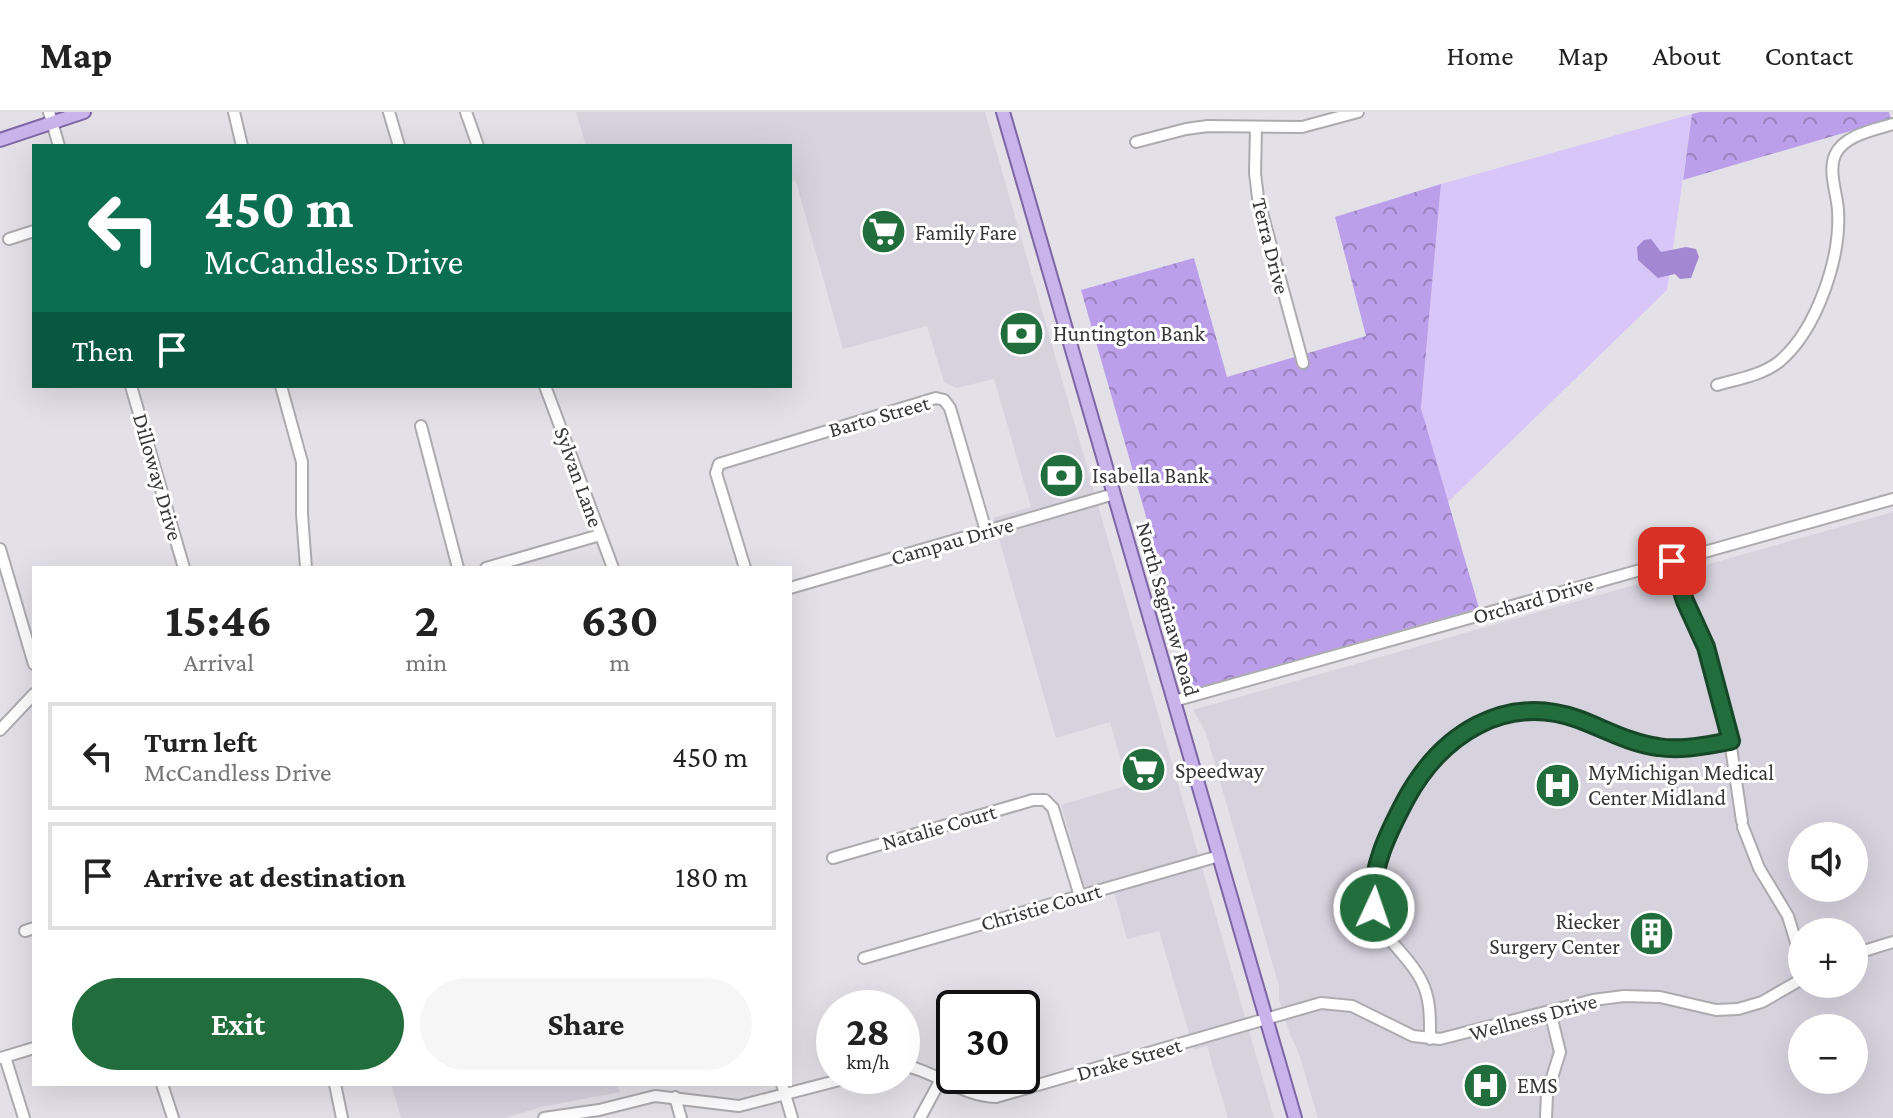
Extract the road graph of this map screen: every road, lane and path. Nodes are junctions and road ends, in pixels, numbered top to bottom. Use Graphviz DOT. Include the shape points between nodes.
graph roads {
  1 [pos="84,112"];
  2 [pos="234,112"];
  3 [pos="389,112"];
  4 [pos="466,112"];
  5 [pos="1003,112"];
  6 [pos="1358,112"];
  7 [pos="1325,116"];
  8 [pos="51,117"];
  9 [pos="1893,124"];
  10 [pos="1256,127"];
  11 [pos="0,140"];
  12 [pos="1136,142"];
  13 [pos="58,144"];
  14 [pos="242,144"];
  15 [pos="398,144"];
  16 [pos="477,144"];
  17 [pos="32,232"];
  18 [pos="9,239"];
  19 [pos="1303,363"];
  20 [pos="1717,385"];
  21 [pos="132,388"];
  22 [pos="282,388"];
  23 [pos="546,388"];
  24 [pos="421,426"];
  25 [pos="1114,494"];
  26 [pos="1893,499"];
  27 [pos="986,531"];
  28 [pos="600,535"];
  29 [pos="0,549"];
  30 [pos="1672,561"];
  31 [pos="183,566"];
  32 [pos="306,566"];
  33 [pos="457,566"];
  34 [pos="493,566"];
  35 [pos="612,566"];
  36 [pos="744,566"];
  37 [pos="792,587"];
  38 [pos="32,657"];
  39 [pos="32,696"];
  40 [pos="1174,701"];
  41 [pos="0,730"];
  42 [pos="1731,741"];
  43 [pos="1219,856"];
  44 [pos="833,858"];
  45 [pos="1080,896"];
  46 [pos="1789,918"];
  47 [pos="1893,942"];
  48 [pos="1868,950"];
  49 [pos="864,958"];
  50 [pos="1788,987"];
  51 [pos="1550,1011"];
  52 [pos="1266,1019"];
  53 [pos="1430,1039"];
  54 [pos="32,1049"];
  55 [pos="3,1058"];
  56 [pos="1040,1084"];
  57 [pos="163,1086"];
  58 [pos="335,1086"];
  59 [pos="782,1086"];
  60 [pos="816,1087"];
  61 [pos="936,1088"];
  62 [pos="972,1094"];
  63 [pos="1006,1094"];
  64 [pos="785,1096"];
  65 [pos="675,1097"];
  66 [pos="24,1118"];
  67 [pos="173,1118"];
  68 [pos="342,1118"];
  69 [pos="544,1118"];
  70 [pos="681,1118"];
  71 [pos="792,1118"];
  72 [pos="920,1118"];
  73 [pos="1295,1118"];
  74 [pos="1546,1118"];
  1 -- 8 [label="main road"];
  2 -- 14 [label="street"];
  3 -- 15 [label="street"];
  4 -- 16 [label="street"];
  5 -- 25 [label="main road, North Saginaw Road"];
  6 -- 7 [label="street"];
  7 -- 10 [label="street" via="1302,127"];
  8 -- 11 [label="main road"];
  8 -- 13 [label="street"];
  9 -- 20 [label="street" via="1847,141 1835,155 1839,213 1832,271 1804,332 1778,363"];
  10 -- 12 [label="street" via="1197,128"];
  10 -- 19 [label="street, Terra Drive" via="1258,198"];
  17 -- 18 [label="street"];
  21 -- 31 [label="street, Dilloway Drive"];
  22 -- 32 [label="street" via="302,462"];
  23 -- 28 [label="street, Sylvan Lane"];
  24 -- 33 [label="street"];
  25 -- 27 [label="street, Campau Drive"];
  25 -- 40 [label="main road, North Saginaw Road"];
  26 -- 30 [label="street, Orchard Drive"];
  27 -- 36 [label="street, Barto Street" via="950,408 936,398 719,464 716,473"];
  27 -- 37 [label="street, Campau Drive"];
  28 -- 34 [label="street"];
  28 -- 35 [label="street, Sylvan Lane"];
  29 -- 38 [label="street"];
  30 -- 40 [label="street, Orchard Drive"];
  30 -- 42 [label="street" via="1706,647"];
  39 -- 41 [label="street"];
  40 -- 43 [label="main road, North Saginaw Road"];
  42 -- 46 [label="street" via="1743,824 1759,868"];
  42 -- 53 [label="street" via="1659,748 1569,716 1536,711 1491,719 1446,745 1401,808 1373,887 1381,929 1426,990"];
  43 -- 45 [label="street, Christie Court"];
  43 -- 52 [label="main road, North Saginaw Road"];
  44 -- 45 [label="street, Natalie Court" via="1045,800 1053,808"];
  45 -- 49 [label="street, Christie Court"];
  47 -- 48 [label="street"];
  50 -- 51 [label="street, Wellness Drive" via="1738,1009 1716,1010 1637,995"];
  51 -- 53 [label="street, Wellness Drive"];
  51 -- 74 [label="street" via="1560,1052 1547,1094"];
  52 -- 53 [label="street, Wellness Drive" via="1315,1004 1339,1003"];
  52 -- 56 [label="street, Drake Street"];
  52 -- 73 [label="main road, North Saginaw Road"];
  54 -- 55 [label="street"];
  55 -- 66 [label="street"];
  57 -- 67 [label="street"];
  58 -- 68 [label="street"];
  59 -- 64 [label="street"];
  60 -- 64 [label="street"];
  61 -- 72 [label="street"];
  62 -- 63 [label="street, Drake Street"];
  64 -- 65 [label="street" via="739,1106"];
  64 -- 71 [label="street"];
  65 -- 69 [label="street" via="642,1098"];
  65 -- 70 [label="street"];
}
